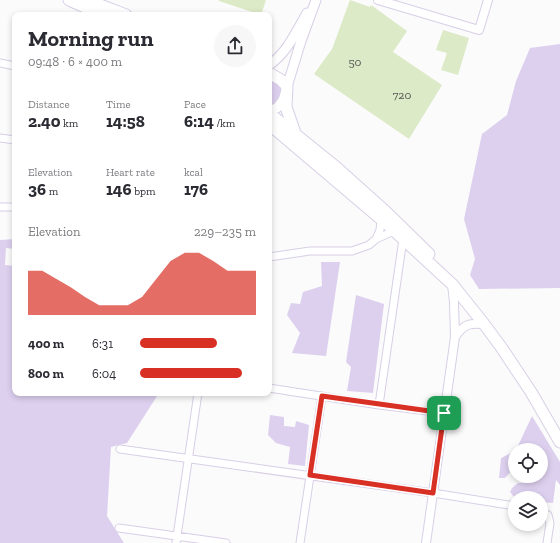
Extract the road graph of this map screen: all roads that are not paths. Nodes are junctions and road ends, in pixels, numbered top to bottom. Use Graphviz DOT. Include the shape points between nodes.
graph roads {
  1 [pos="69,0"];
  2 [pos="87,0"];
  3 [pos="315,0"];
  4 [pos="378,0"];
  5 [pos="488,0"];
  6 [pos="96,12"];
  7 [pos="118,12"];
  8 [pos="272,63"];
  9 [pos="0,64"];
  10 [pos="12,66"];
  11 [pos="272,75"];
  12 [pos="287,86"];
  13 [pos="272,110"];
  14 [pos="272,114"];
  15 [pos="272,127"];
  16 [pos="295,133"];
  17 [pos="0,138"];
  18 [pos="12,140"];
  19 [pos="0,207"];
  20 [pos="12,207"];
  21 [pos="381,220"];
  22 [pos="394,231"];
  23 [pos="376,239"];
  24 [pos="403,239"];
  25 [pos="272,256"];
  26 [pos="452,284"];
  27 [pos="484,324"];
  28 [pos="455,337"];
  29 [pos="272,388"];
  30 [pos="198,396"];
  31 [pos="322,396"];
  32 [pos="379,405"];
  33 [pos="444,413"];
  34 [pos="560,442"];
  35 [pos="120,449"];
  36 [pos="189,458"];
  37 [pos="310,475"];
  38 [pos="433,493"];
  39 [pos="508,505"];
  40 [pos="548,515"];
  41 [pos="119,528"];
  42 [pos="177,540"];
  43 [pos="226,543"];
  44 [pos="300,543"];
  45 [pos="426,543"];
  46 [pos="547,543"];
  1 -- 6 [label="highway"];
  2 -- 7 [label="highway"];
  3 -- 8 [label="main road" via="286,50"];
  3 -- 12 [label="main road"];
  4 -- 5 [label="street" via="479,30"];
  9 -- 10 [label="street"];
  11 -- 12 [label="highway"];
  12 -- 13 [label="main road" via="283,100"];
  12 -- 16 [label="highway" via="286,107"];
  14 -- 16 [label="highway"];
  15 -- 21 [label="highway"];
  16 -- 26 [label="highway" via="407,231 444,271"];
  17 -- 18 [label="street"];
  19 -- 20 [label="street"];
  21 -- 22 [label="highway"];
  21 -- 23 [label="street"];
  22 -- 23 [label="street"];
  22 -- 24 [label="highway"];
  23 -- 25 [label="street" via="369,245 352,251 310,250"];
  24 -- 26 [label="highway"];
  24 -- 32 [label="street"];
  26 -- 27 [label="highway"];
  26 -- 28 [label="street"];
  27 -- 28 [label="street" via="467,324"];
  27 -- 34 [label="highway" via="531,392"];
  28 -- 33 [label="street"];
  29 -- 31 [label="street"];
  30 -- 36 [label="street"];
  31 -- 32 [label="street"];
  31 -- 37 [label="street"];
  32 -- 33 [label="street"];
  33 -- 38 [label="street"];
  35 -- 36 [label="street"];
  36 -- 37 [label="street"];
  36 -- 42 [label="street"];
  37 -- 38 [label="street"];
  37 -- 44 [label="street"];
  38 -- 39 [label="street"];
  38 -- 45 [label="street"];
  40 -- 46 [label="street" via="550,523"];
  41 -- 42 [label="street"];
  42 -- 43 [label="street"];
}
